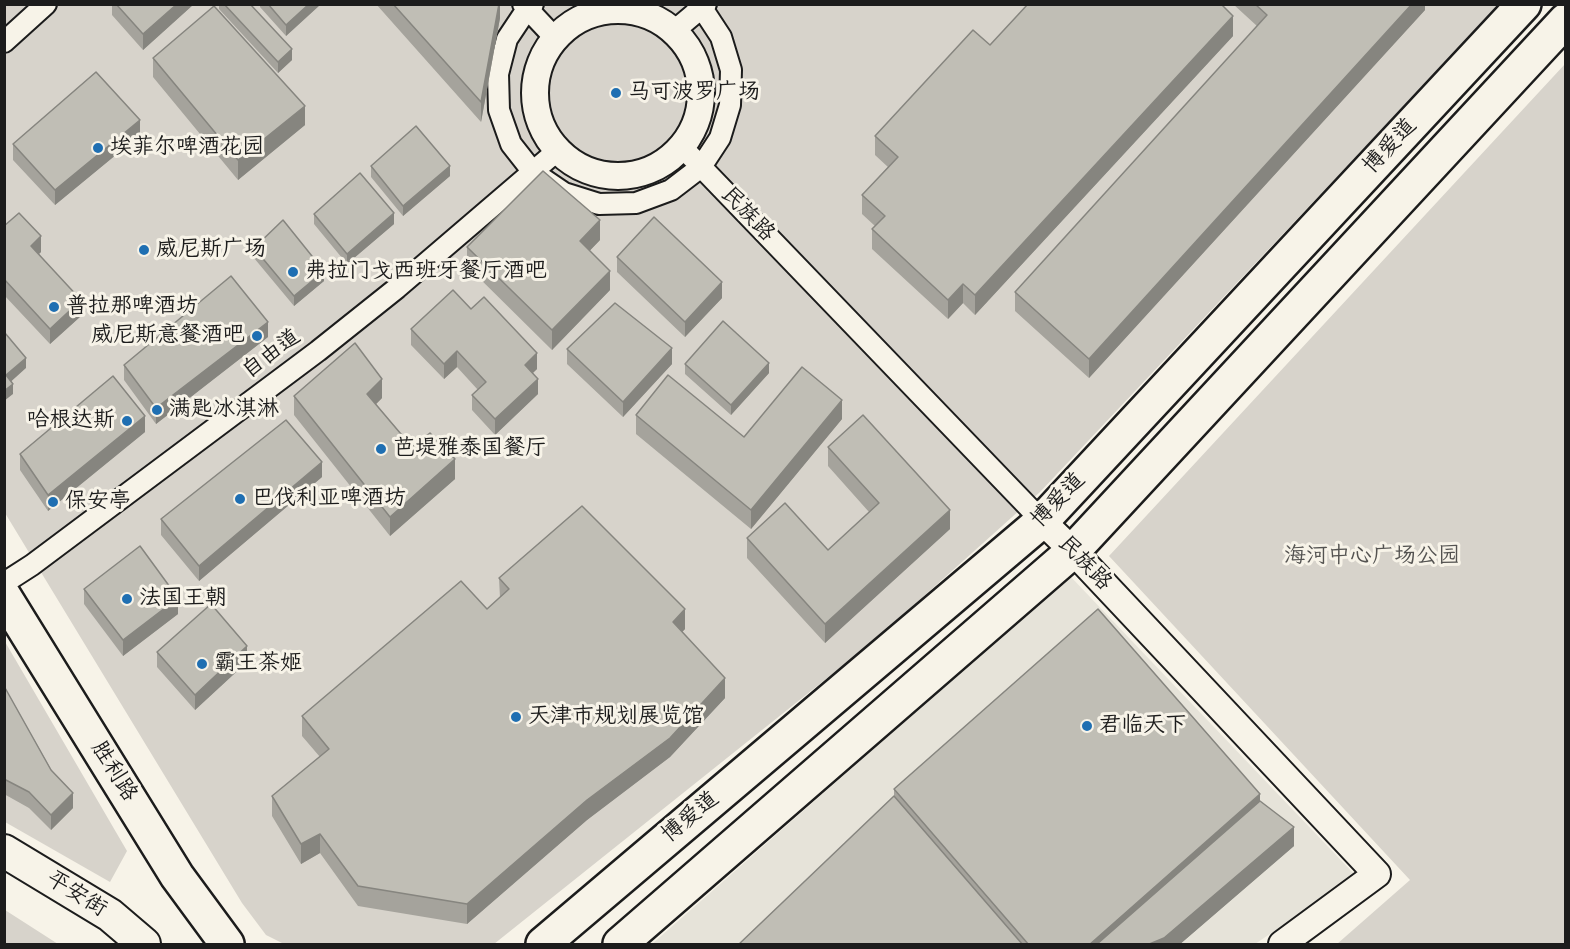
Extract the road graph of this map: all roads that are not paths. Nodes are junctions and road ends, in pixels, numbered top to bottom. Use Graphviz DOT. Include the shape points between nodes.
graph roads {
  1 [pos="46,4"];
  2 [pos="1524,4"];
  3 [pos="528,6"];
  4 [pos="701,6"];
  5 [pos="1566,20"];
  6 [pos="674,31"];
  7 [pos="555,38"];
  8 [pos="4,42"];
  9 [pos="682,147"];
  10 [pos="557,151"];
  11 [pos="701,167"];
  12 [pos="533,172"];
  13 [pos="1042,521"];
  14 [pos="1073,551"];
  15 [pos="4,583"];
  16 [pos="4,596"];
  17 [pos="4,851"];
  18 [pos="144,945"];
  19 [pos="227,945"];
  20 [pos="543,945"];
  21 [pos="620,945"];
  22 [pos="1282,945"];
  1 -- 8 [label="street"];
  2 -- 13 [label="main road, 博爱道"];
  3 -- 7 [label="street"];
  3 -- 12 [label="street" via="507,39 498,83 499,110 511,144"];
  4 -- 6 [label="street"];
  4 -- 11 [label="street" via="721,38 730,70 730,105 720,138"];
  5 -- 14 [label="main road, 博爱道"];
  6 -- 7 [label="street" via="652,16 626,10 600,11 575,21"];
  6 -- 9 [label="street" via="693,58 701,100 695,125"];
  7 -- 10 [label="street" via="537,75 535,108 543,131"];
  9 -- 10 [label="street" via="660,165 634,175 606,176 580,168"];
  9 -- 11 [label="street, 民族路"];
  10 -- 12 [label="street, 自由道"];
  11 -- 12 [label="street" via="671,190 636,203 599,204 564,194"];
  11 -- 13 [label="street, 民族路"];
  12 -- 15 [label="street, 自由道" via="318,351"];
  13 -- 14 [label="street, 民族路"];
  13 -- 20 [label="main road, 博爱道"];
  14 -- 21 [label="main road, 博爱道"];
  14 -- 22 [label="street, 民族路" via="1377,874"];
  16 -- 19 [label="main road, 胜利路" via="177,876"];
  17 -- 18 [label="street, 平安街" via="110,915"];
}
